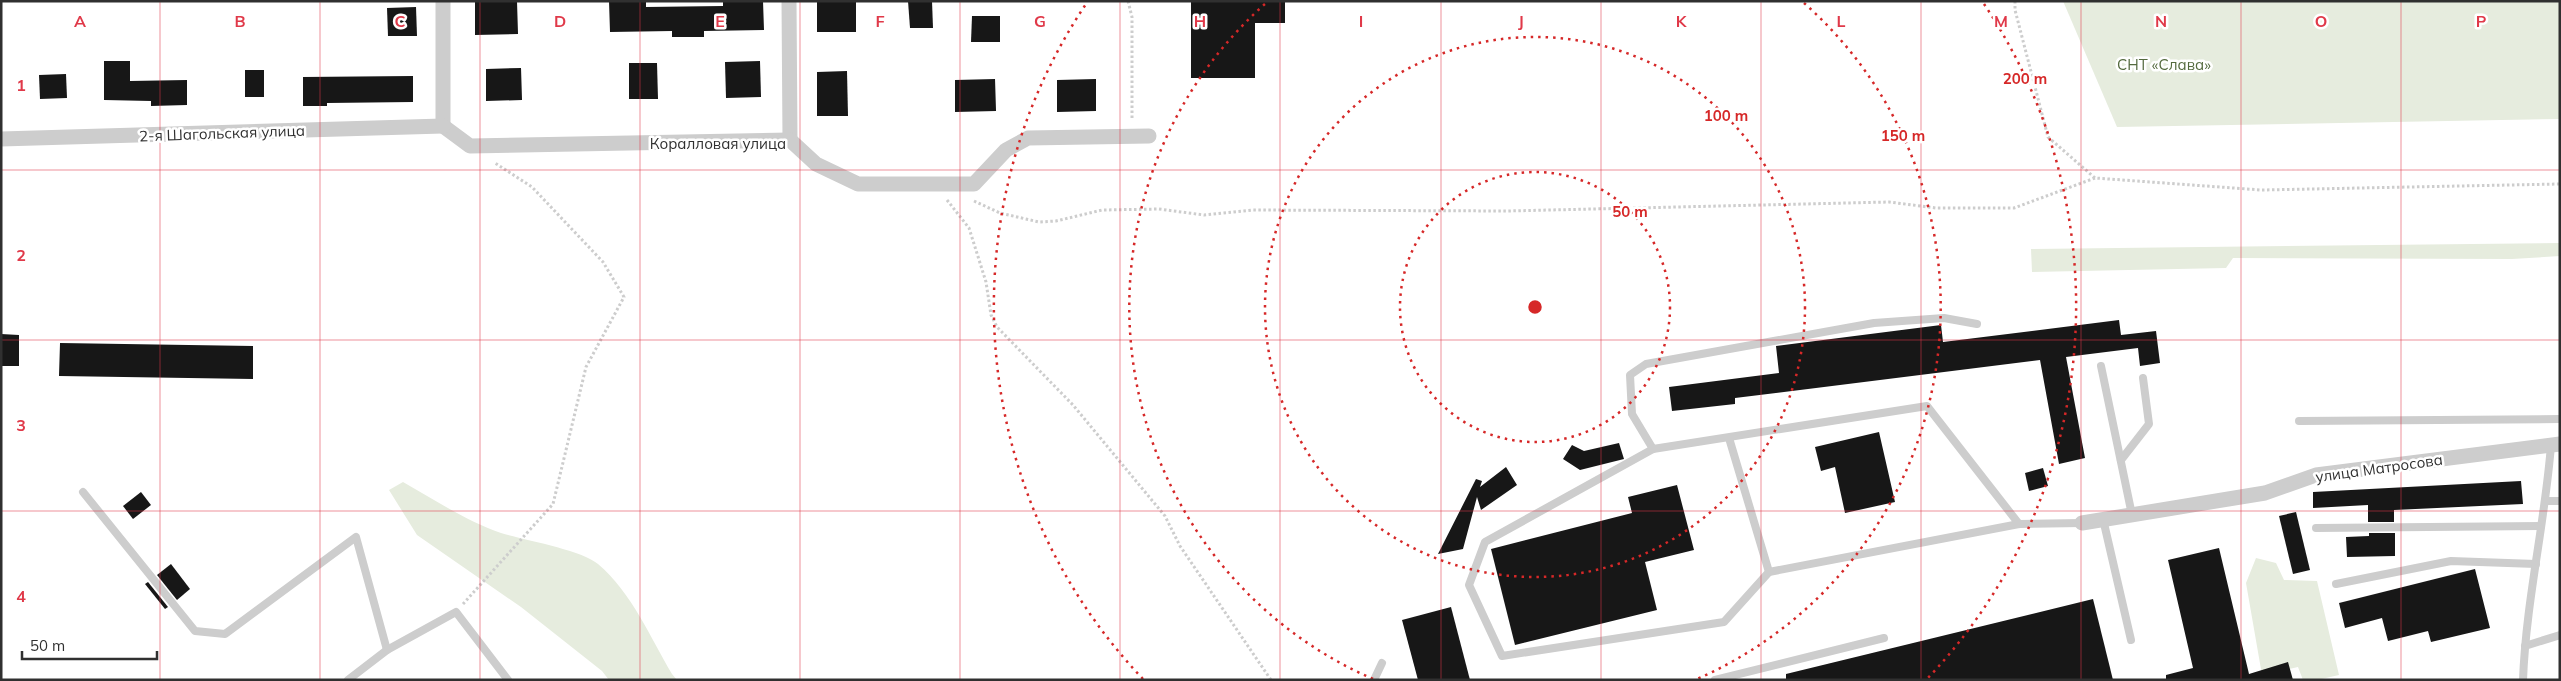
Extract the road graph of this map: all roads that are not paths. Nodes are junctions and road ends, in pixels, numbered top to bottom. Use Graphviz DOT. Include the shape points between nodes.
graph roads {
  1 [pos="443,1"];
  2 [pos="789,1"];
  3 [pos="444,126"];
  4 [pos="1149,136"];
  5 [pos="1,139"];
  6 [pos="790,140"];
  7 [pos="1977,324"];
  8 [pos="2101,366"];
  9 [pos="2143,378"];
  10 [pos="2560,419"];
  11 [pos="2300,421"];
  12 [pos="1729,438"];
  13 [pos="2556,444"];
  14 [pos="1653,449"];
  15 [pos="2120,460"];
  16 [pos="83,492"];
  17 [pos="2545,500"];
  18 [pos="2560,501"];
  19 [pos="2132,515"];
  20 [pos="2103,520"];
  21 [pos="2082,523"];
  22 [pos="2019,524"];
  23 [pos="2541,526"];
  24 [pos="2316,528"];
  25 [pos="2536,564"];
  26 [pos="1769,572"];
  27 [pos="2336,584"];
  28 [pos="2560,635"];
  29 [pos="1884,638"];
  30 [pos="2131,640"];
  31 [pos="2525,646"];
  32 [pos="387,650"];
  33 [pos="1382,663"];
  34 [pos="348,680"];
  35 [pos="508,680"];
  36 [pos="1374,680"];
  37 [pos="1715,680"];
  38 [pos="2523,680"];
  1 -- 3 [label="street"];
  2 -- 6 [label="street"];
  3 -- 5 [label="street, 2-я Шагольская улица"];
  3 -- 6 [label="street, Коралловая улица" via="470,146"];
  4 -- 6 [label="street, Коралловая улица" via="1028,138 1006,150 974,184 937,185 858,184 816,164"];
  7 -- 14 [label="lane" via="1944,318 1874,323 1646,364 1630,375 1632,414"];
  8 -- 15 [label="lane"];
  9 -- 15 [label="lane" via="2149,424"];
  10 -- 11 [label="lane"];
  12 -- 14 [label="lane"];
  12 -- 22 [label="lane" via="1927,406"];
  12 -- 26 [label="lane"];
  13 -- 17 [label="lane"];
  13 -- 19 [label="street, улица Матросова" via="2316,475 2265,493"];
  14 -- 26 [label="lane" via="1485,542 1469,585 1502,656 1724,622"];
  15 -- 19 [label="lane"];
  16 -- 32 [label="lane" via="195,631 225,634 356,537"];
  17 -- 18 [label="lane"];
  17 -- 23 [label="lane"];
  19 -- 20 [label="street, улица Матросова"];
  20 -- 21 [label="street, улица Матросова"];
  20 -- 30 [label="lane"];
  21 -- 22 [label="lane"];
  22 -- 26 [label="lane"];
  23 -- 24 [label="lane"];
  23 -- 25 [label="lane"];
  25 -- 27 [label="lane" via="2451,561"];
  25 -- 31 [label="lane"];
  28 -- 31 [label="lane"];
  29 -- 37 [label="lane"];
  31 -- 38 [label="lane"];
  32 -- 34 [label="lane"];
  32 -- 35 [label="lane" via="456,612"];
  33 -- 36 [label="lane"];
}
